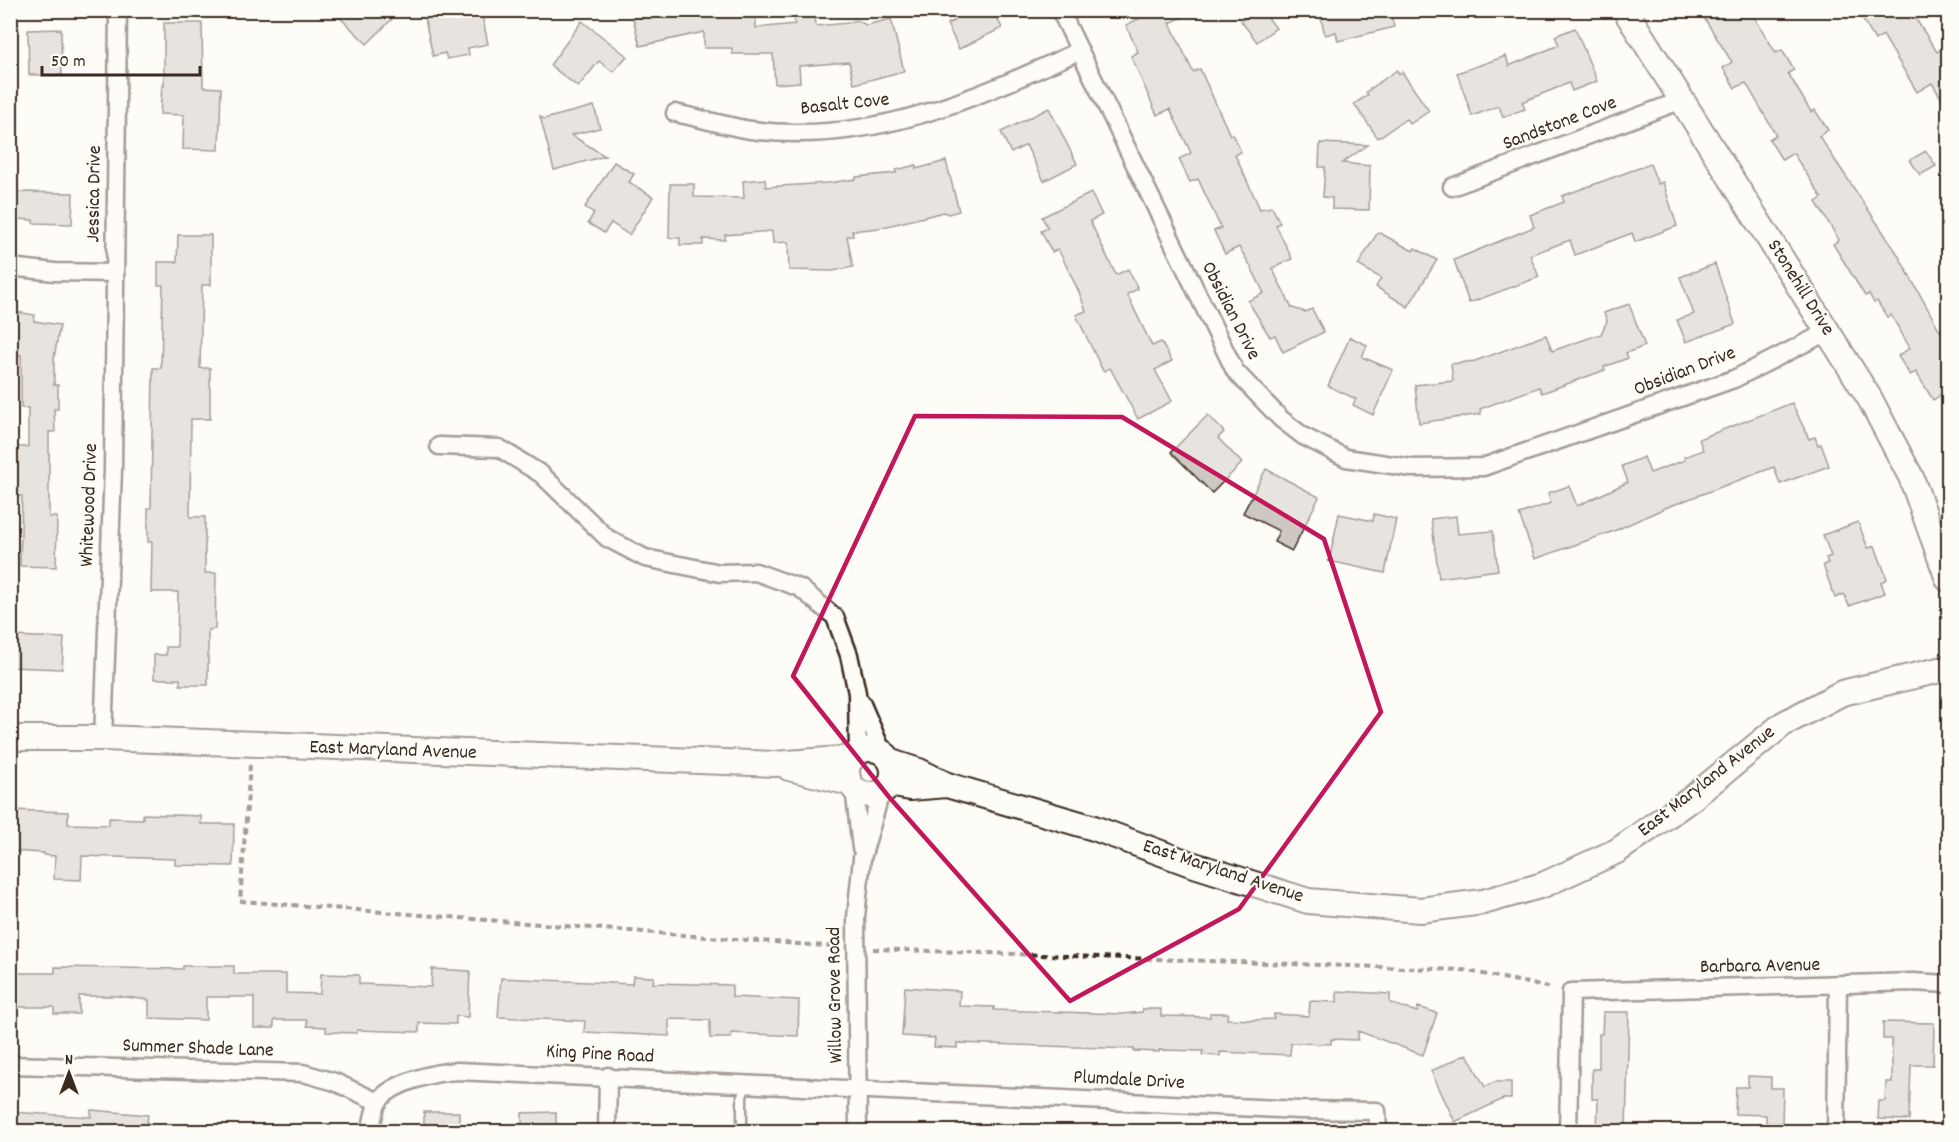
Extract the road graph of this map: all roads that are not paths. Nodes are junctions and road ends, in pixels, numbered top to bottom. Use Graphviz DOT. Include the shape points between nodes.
graph roads {
  1 [pos="118,10"];
  2 [pos="1060,10"];
  3 [pos="1625,10"];
  4 [pos="1079,51"];
  5 [pos="1682,100"];
  6 [pos="675,113"];
  7 [pos="1452,187"];
  8 [pos="10,267"];
  9 [pos="115,273"];
  10 [pos="1827,332"];
  11 [pos="439,446"];
  12 [pos="1948,579"];
  13 [pos="1948,668"];
  14 [pos="857,693"];
  15 [pos="10,738"];
  16 [pos="104,738"];
  17 [pos="856,755"];
  18 [pos="776,764"];
  19 [pos="886,773"];
  20 [pos="852,785"];
  21 [pos="862,858"];
  22 [pos="1948,984"];
  23 [pos="1838,986"];
  24 [pos="10,1065"];
  25 [pos="608,1076"];
  26 [pos="746,1084"];
  27 [pos="858,1090"];
  28 [pos="378,1102"];
  29 [pos="370,1131"];
  30 [pos="607,1131"];
  31 [pos="742,1131"];
  32 [pos="858,1131"];
  33 [pos="1378,1131"];
  34 [pos="1568,1131"];
  35 [pos="1836,1131"];
  1 -- 9 [label="street, Jessica Drive"];
  2 -- 4 [label="street, Obsidian Drive"];
  3 -- 5 [label="street, Stonehill Drive"];
  4 -- 6 [label="street, Basalt Cove" via="963,100 880,127 812,133 751,130"];
  4 -- 10 [label="street, Obsidian Drive" via="1234,371 1281,419 1303,436 1346,458 1412,468 1483,467 1734,379"];
  5 -- 7 [label="street, Sandstone Cove"];
  5 -- 10 [label="street, Stonehill Drive"];
  8 -- 9 [label="street"];
  9 -- 16 [label="street, Whitewood Drive"];
  10 -- 12 [label="street, Stonehill Drive" via="1870,399 1911,477"];
  11 -- 14 [label="street" via="499,448 541,474 607,538 645,558 720,573 756,572 800,588 835,617"];
  13 -- 19 [label="street, East Maryland Avenue" via="1842,693 1783,724 1691,799 1617,851 1553,880 1483,902 1420,910 1308,901 1094,828 947,785 910,788"];
  14 -- 17 [label="street"];
  14 -- 19 [label="street"];
  15 -- 16 [label="street, East Maryland Avenue"];
  16 -- 18 [label="street, East Maryland Avenue"];
  17 -- 18 [label="street, East Maryland Avenue"];
  17 -- 19 [label="street, East Maryland Avenue" via="871,749"];
  17 -- 20 [label="street" via="848,770"];
  18 -- 20 [label="street, East Maryland Avenue"];
  19 -- 20 [label="street, East Maryland Avenue" via="867,795"];
  19 -- 21 [label="street, Willow Grove Road"];
  20 -- 21 [label="street, Willow Grove Road"];
  21 -- 27 [label="street, Willow Grove Road" via="856,948"];
  22 -- 23 [label="street, Barbara Avenue"];
  23 -- 34 [label="street, Barbara Avenue" via="1571,992"];
  23 -- 35 [label="street"];
  24 -- 28 [label="street, Summer Shade Lane" via="303,1073"];
  25 -- 26 [label="street, King Pine Road"];
  25 -- 28 [label="street, King Pine Road" via="440,1072 394,1089"];
  25 -- 30 [label="street"];
  26 -- 27 [label="street, King Pine Road"];
  26 -- 31 [label="lane"];
  27 -- 32 [label="street, Willow Grove Road"];
  27 -- 33 [label="street, Plumdale Drive" via="1299,1110 1377,1110"];
  28 -- 29 [label="street"];
}
